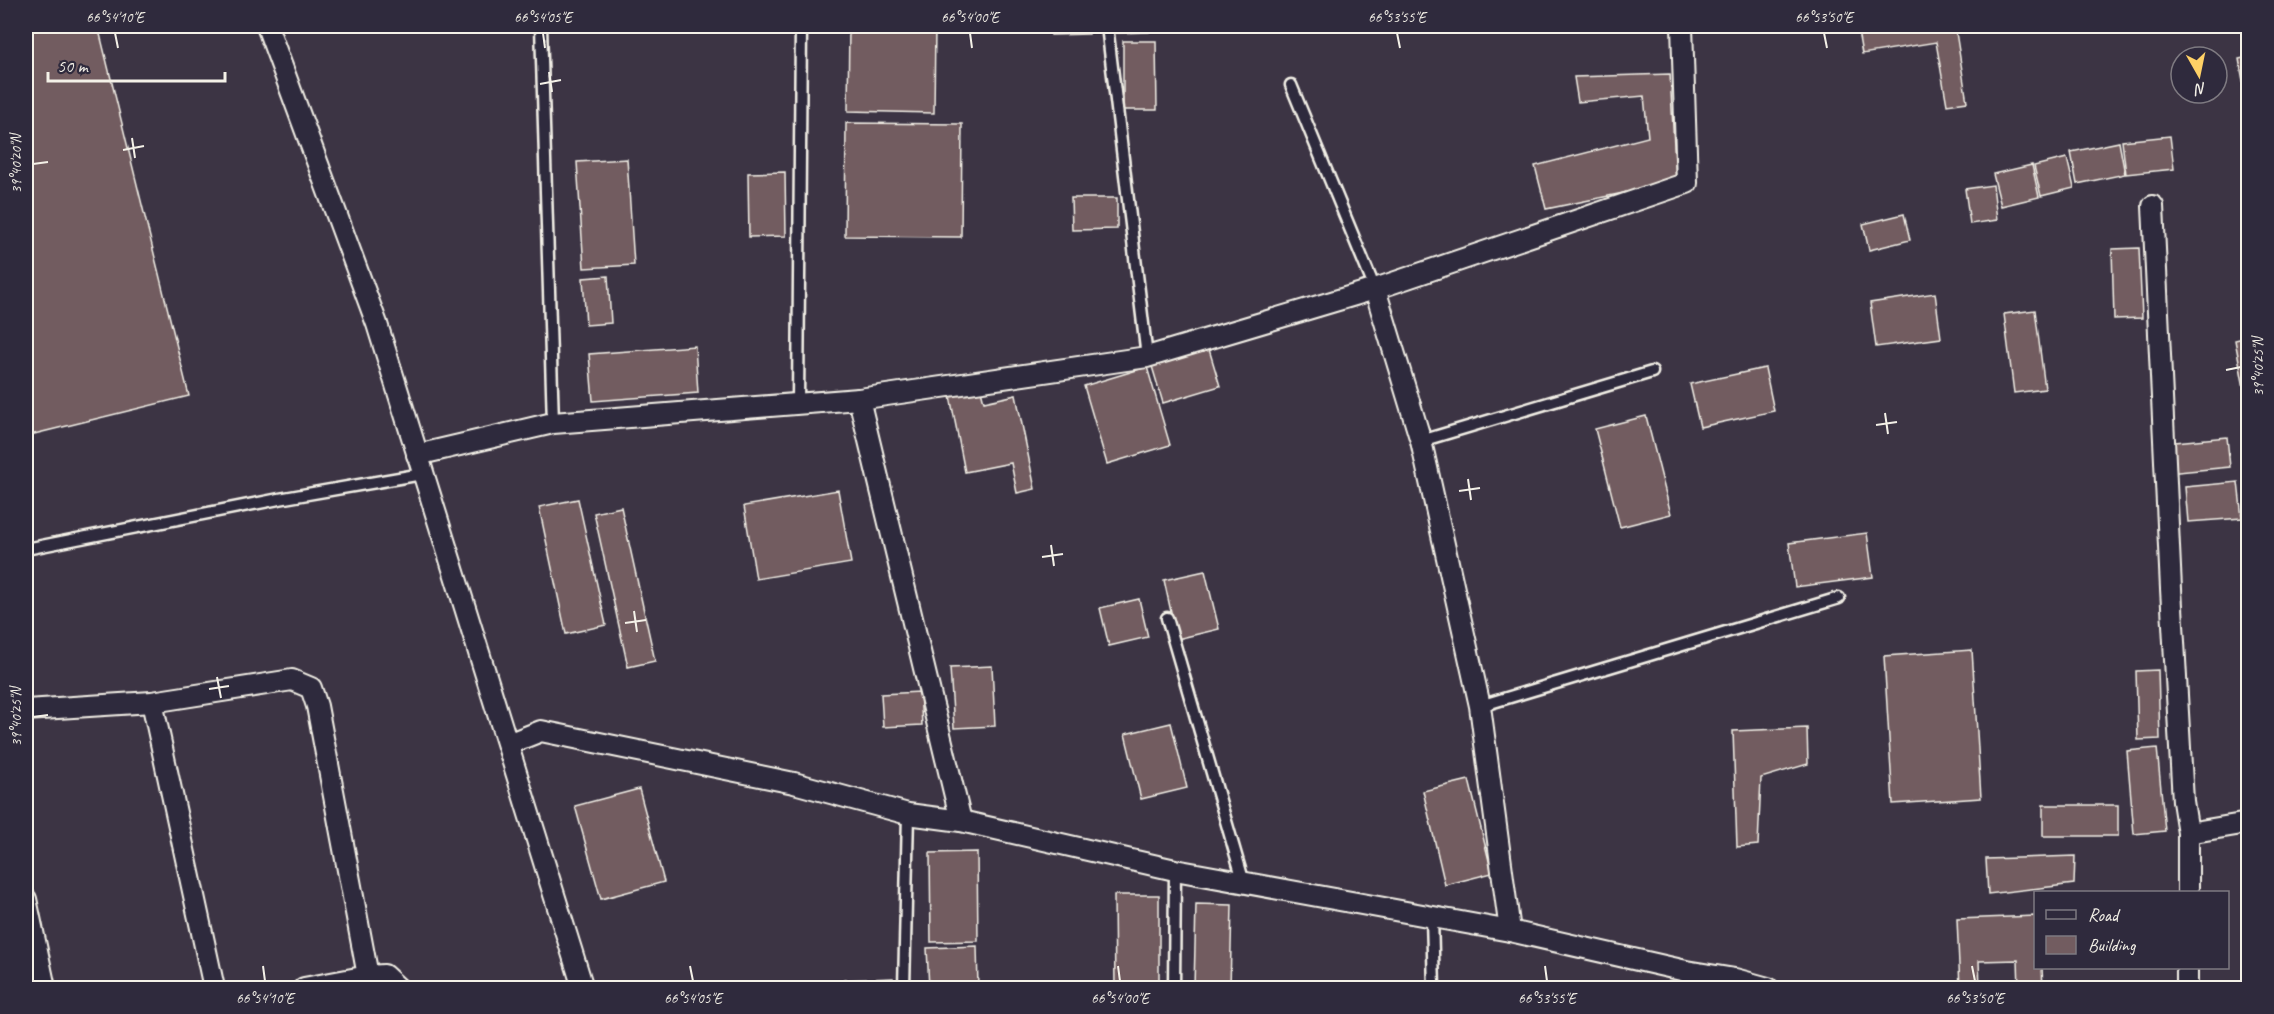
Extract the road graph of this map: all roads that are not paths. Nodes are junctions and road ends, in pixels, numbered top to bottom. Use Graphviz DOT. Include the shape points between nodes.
graph roads {
  1 [pos="267,26"];
  2 [pos="541,26"];
  3 [pos="801,26"];
  4 [pos="1107,26"];
  5 [pos="1682,26"];
  6 [pos="1291,85"];
  7 [pos="2153,206"];
  8 [pos="1375,289"];
  9 [pos="1147,357"];
  10 [pos="1652,372"];
  11 [pos="859,399"];
  12 [pos="798,404"];
  13 [pos="553,423"];
  14 [pos="1420,441"];
  15 [pos="417,455"];
  16 [pos="422,474"];
  17 [pos="26,549"];
  18 [pos="1839,598"];
  19 [pos="1167,618"];
  20 [pos="152,702"];
  21 [pos="1480,706"];
  22 [pos="26,710"];
  23 [pos="508,744"];
  24 [pos="908,814"];
  25 [pos="961,821"];
  26 [pos="2248,823"];
  27 [pos="2188,833"];
  28 [pos="1175,870"];
  29 [pos="1244,883"];
  30 [pos="2188,891"];
  31 [pos="26,899"];
  32 [pos="1432,918"];
  33 [pos="1510,931"];
  34 [pos="2187,969"];
  35 [pos="368,976"];
  36 [pos="1687,980"];
  37 [pos="45,988"];
  38 [pos="214,988"];
  39 [pos="304,988"];
  40 [pos="398,988"];
  41 [pos="583,988"];
  42 [pos="904,988"];
  43 [pos="1174,988"];
  44 [pos="1434,988"];
  45 [pos="1768,988"];
  46 [pos="2187,988"];
  1 -- 15 [label="street" via="377,324"];
  2 -- 13 [label="lane"];
  3 -- 12 [label="lane"];
  4 -- 9 [label="lane"];
  5 -- 8 [label="street" via="1687,183"];
  6 -- 8 [label="lane"];
  7 -- 27 [label="street" via="2171,589"];
  8 -- 9 [label="street"];
  8 -- 14 [label="street"];
  9 -- 11 [label="street"];
  10 -- 14 [label="lane"];
  11 -- 12 [label="street"];
  11 -- 25 [label="street"];
  12 -- 13 [label="street"];
  13 -- 15 [label="street"];
  14 -- 21 [label="street"];
  15 -- 16 [label="street"];
  16 -- 17 [label="lane"];
  16 -- 23 [label="street"];
  18 -- 21 [label="lane"];
  19 -- 29 [label="lane"];
  20 -- 22 [label="street"];
  20 -- 35 [label="street" via="292,680 311,688"];
  20 -- 38 [label="street"];
  21 -- 33 [label="street"];
  23 -- 24 [label="street" via="541,731 794,783"];
  23 -- 41 [label="street"];
  24 -- 25 [label="street"];
  24 -- 42 [label="lane"];
  25 -- 28 [label="street"];
  26 -- 27 [label="street"];
  27 -- 30 [label="street"];
  28 -- 29 [label="street"];
  28 -- 43 [label="lane"];
  29 -- 32 [label="street"];
  31 -- 37 [label="street"];
  32 -- 33 [label="street"];
  32 -- 44 [label="lane"];
  33 -- 36 [label="street"];
  34 -- 46 [label="street"];
  35 -- 39 [label="street"];
  35 -- 40 [label="street" via="384,975"];
  36 -- 45 [label="street" via="1735,979"];
}
